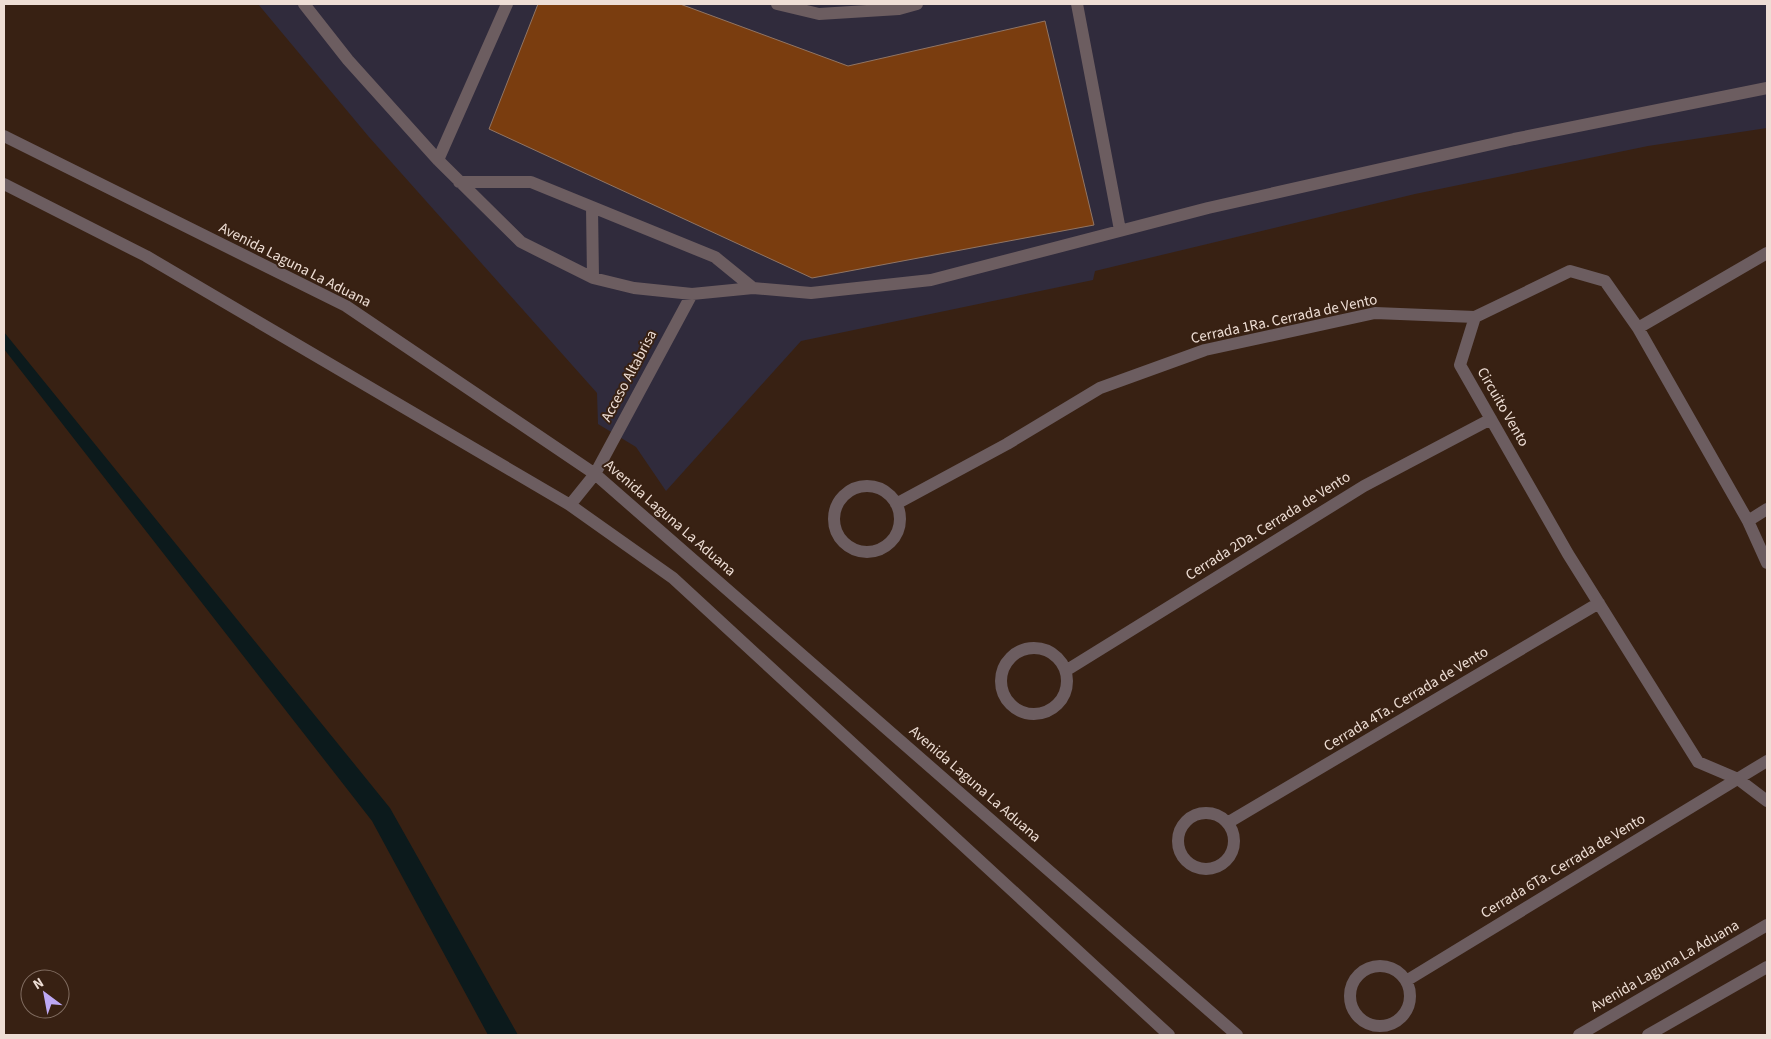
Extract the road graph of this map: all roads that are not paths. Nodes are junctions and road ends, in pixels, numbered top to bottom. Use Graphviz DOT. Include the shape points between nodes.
graph roads {
  1 [pos="304,4"];
  2 [pos="507,4"];
  3 [pos="777,4"];
  4 [pos="916,4"];
  5 [pos="1077,4"];
  6 [pos="1767,88"];
  7 [pos="4,136"];
  8 [pos="438,160"];
  9 [pos="459,182"];
  10 [pos="4,184"];
  11 [pos="592,207"];
  12 [pos="1120,230"];
  13 [pos="1767,252"];
  14 [pos="593,278"];
  15 [pos="754,288"];
  16 [pos="692,294"];
  17 [pos="1475,317"];
  18 [pos="1638,328"];
  19 [pos="1491,418"];
  20 [pos="595,474"];
  21 [pos="896,504"];
  22 [pos="570,505"];
  23 [pos="1767,509"];
  24 [pos="1748,521"];
  25 [pos="1767,563"];
  26 [pos="1600,603"];
  27 [pos="1067,670"];
  28 [pos="1767,761"];
  29 [pos="1738,779"];
  30 [pos="1767,801"];
  31 [pos="1229,822"];
  32 [pos="1767,926"];
  33 [pos="1767,967"];
  34 [pos="1406,981"];
  35 [pos="1169,1035"];
  36 [pos="1237,1035"];
  37 [pos="1579,1035"];
  38 [pos="1648,1035"];
  1 -- 8 [label="street" via="348,60"];
  2 -- 8 [label="street"];
  3 -- 4 [label="street" via="819,14"];
  5 -- 12 [label="street"];
  6 -- 12 [label="street" via="1514,139"];
  7 -- 20 [label="street, Avenida Laguna La Aduana" via="346,306"];
  8 -- 9 [label="street"];
  9 -- 11 [label="street" via="530,182"];
  9 -- 14 [label="street" via="521,242"];
  10 -- 22 [label="street" via="146,256"];
  11 -- 14 [label="street"];
  11 -- 15 [label="street" via="715,257"];
  12 -- 15 [label="street" via="931,280 811,293"];
  13 -- 18 [label="street"];
  14 -- 16 [label="street" via="634,288"];
  15 -- 16 [label="street"];
  16 -- 20 [label="street, Acceso Altabrisa"];
  17 -- 18 [label="street" via="1570,271 1605,281"];
  17 -- 19 [label="street, Circuito Vento" via="1460,365"];
  17 -- 21 [label="street, Cerrada 1Ra. Cerrada de Vento" via="1375,313 1205,350 1100,388 1007,444"];
  18 -- 24 [label="street"];
  19 -- 26 [label="street, Circuito Vento"];
  19 -- 27 [label="street, Cerrada 2Da. Cerrada de Vento" via="1364,486"];
  20 -- 22 [label="street, Acceso Altabrisa"];
  20 -- 36 [label="street, Avenida Laguna La Aduana"];
  21 -- 21 [label="street" via="886,492 871,486 856,487 842,496 835,510 834,526 841,540 854,549 870,552 885,547 896,535 900,519"];
  22 -- 35 [label="street" via="672,578"];
  23 -- 24 [label="street"];
  24 -- 25 [label="street"];
  26 -- 29 [label="street, Circuito Vento" via="1698,762"];
  26 -- 31 [label="street, Cerrada 4Ta. Cerrada de Vento"];
  27 -- 27 [label="street" via="1058,656 1044,648 1028,648 1013,654 1003,667 1000,683 1005,699 1017,710 1033,714 1049,712 1061,702 1068,687"];
  28 -- 29 [label="street, Cerrada 6Ta. Cerrada de Vento"];
  29 -- 30 [label="street, Circuito Vento"];
  29 -- 34 [label="street, Cerrada 6Ta. Cerrada de Vento"];
  31 -- 31 [label="street" via="1212,812 1192,815 1178,830 1178,850 1190,866 1210,870 1228,860 1235,841"];
  32 -- 37 [label="street, Avenida Laguna La Aduana"];
  33 -- 38 [label="street"];
  34 -- 34 [label="street" via="1395,970 1380,966 1364,970 1353,981 1349,996 1353,1012 1364,1023 1380,1026 1395,1022 1406,1011 1410,996"];
}
